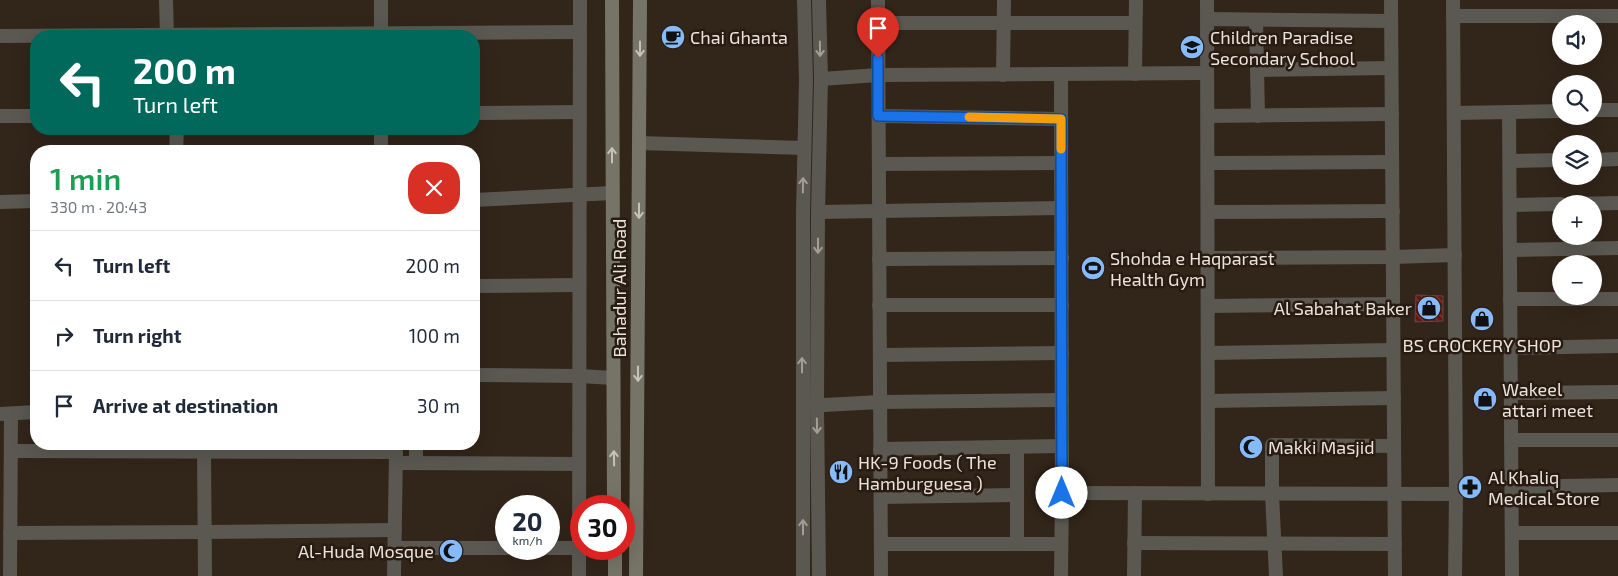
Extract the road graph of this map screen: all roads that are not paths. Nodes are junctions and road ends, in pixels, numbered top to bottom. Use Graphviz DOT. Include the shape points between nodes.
graph roads {
  1 [pos="166,0"];
  2 [pos="381,0"];
  3 [pos="580,0"];
  4 [pos="612,0"];
  5 [pos="640,0"];
  6 [pos="804,0"];
  7 [pos="819,0"];
  8 [pos="878,0"];
  9 [pos="1004,0"];
  10 [pos="1136,0"];
  11 [pos="1207,0"];
  12 [pos="1391,0"];
  13 [pos="1453,0"];
  14 [pos="1453,16"];
  15 [pos="1618,16"];
  16 [pos="1207,19"];
  17 [pos="1256,20"];
  18 [pos="1391,21"];
  19 [pos="878,23"];
  20 [pos="1004,23"];
  21 [pos="1136,23"];
  22 [pos="167,30"];
  23 [pos="381,30"];
  24 [pos="579,32"];
  25 [pos="480,34"];
  26 [pos="0,36"];
  27 [pos="30,36"];
  28 [pos="1392,68"];
  29 [pos="1257,70"];
  30 [pos="1207,73"];
  31 [pos="1061,74"];
  32 [pos="1135,74"];
  33 [pos="878,75"];
  34 [pos="1003,75"];
  35 [pos="821,79"];
  36 [pos="1602,110"];
  37 [pos="1618,110"];
  38 [pos="1552,111"];
  39 [pos="579,112"];
  40 [pos="1509,112"];
  41 [pos="480,113"];
  42 [pos="1454,113"];
  43 [pos="1392,114"];
  44 [pos="0,116"];
  45 [pos="30,116"];
  46 [pos="878,116"];
  47 [pos="1208,116"];
  48 [pos="1258,116"];
  49 [pos="1061,119"];
  50 [pos="639,143"];
  51 [pos="804,148"];
  52 [pos="1618,159"];
  53 [pos="1552,160"];
  54 [pos="1602,160"];
  55 [pos="1510,161"];
  56 [pos="1392,162"];
  57 [pos="1061,163"];
  58 [pos="1208,163"];
  59 [pos="879,164"];
  60 [pos="612,193"];
  61 [pos="579,194"];
  62 [pos="480,200"];
  63 [pos="30,201"];
  64 [pos="0,202"];
  65 [pos="1602,203"];
  66 [pos="1618,203"];
  67 [pos="1552,204"];
  68 [pos="1510,205"];
  69 [pos="1061,208"];
  70 [pos="1392,211"];
  71 [pos="818,212"];
  72 [pos="879,212"];
  73 [pos="1208,212"];
  74 [pos="1618,248"];
  75 [pos="1511,250"];
  76 [pos="1455,255"];
  77 [pos="1393,257"];
  78 [pos="1062,258"];
  79 [pos="1208,258"];
  80 [pos="879,260"];
  81 [pos="579,285"];
  82 [pos="480,286"];
  83 [pos="1510,299"];
  84 [pos="1618,299"];
  85 [pos="1393,304"];
  86 [pos="880,305"];
  87 [pos="1062,305"];
  88 [pos="1208,306"];
  89 [pos="1618,346"];
  90 [pos="1511,348"];
  91 [pos="1394,350"];
  92 [pos="1062,353"];
  93 [pos="1208,353"];
  94 [pos="880,356"];
  95 [pos="480,375"];
  96 [pos="580,376"];
  97 [pos="612,378"];
  98 [pos="1618,392"];
  99 [pos="1511,393"];
  100 [pos="1394,398"];
  101 [pos="1062,400"];
  102 [pos="1208,401"];
  103 [pos="880,402"];
  104 [pos="817,405"];
  105 [pos="802,406"];
  106 [pos="30,412"];
  107 [pos="5,414"];
  108 [pos="1511,440"];
  109 [pos="1618,440"];
  110 [pos="1062,446"];
  111 [pos="1394,446"];
  112 [pos="1017,447"];
  113 [pos="880,449"];
  114 [pos="36,450"];
  115 [pos="204,450"];
  116 [pos="389,450"];
  117 [pos="416,450"];
  118 [pos="11,451"];
  119 [pos="396,463"];
  120 [pos="416,463"];
  121 [pos="579,464"];
  122 [pos="1618,485"];
  123 [pos="1512,487"];
  124 [pos="1062,493"];
  125 [pos="1135,494"];
  126 [pos="1208,494"];
  127 [pos="1272,494"];
  128 [pos="1394,494"];
  129 [pos="1456,494"];
  130 [pos="579,495"];
  131 [pos="614,495"];
  132 [pos="1017,495"];
  133 [pos="881,498"];
  134 [pos="5,499"];
  135 [pos="395,530"];
  136 [pos="205,532"];
  137 [pos="10,533"];
  138 [pos="1512,533"];
  139 [pos="1618,533"];
  140 [pos="1134,543"];
  141 [pos="1274,543"];
  142 [pos="881,544"];
  143 [pos="1016,544"];
  144 [pos="1061,544"];
  145 [pos="1394,544"];
  146 [pos="395,548"];
  147 [pos="495,548"];
  148 [pos="580,560"];
  149 [pos="615,560"];
  150 [pos="10,576"];
  151 [pos="205,576"];
  152 [pos="394,576"];
  153 [pos="579,576"];
  154 [pos="615,576"];
  155 [pos="636,576"];
  156 [pos="803,576"];
  157 [pos="819,576"];
  158 [pos="881,576"];
  159 [pos="1061,576"];
  160 [pos="1134,576"];
  161 [pos="1276,576"];
  162 [pos="1395,576"];
  163 [pos="1455,576"];
  164 [pos="1512,576"];
  1 -- 22 [label="street"];
  2 -- 23 [label="street"];
  3 -- 24 [label="street"];
  60 -- 4 [label="main road, Bahadur Ali Road, one-way"];
  5 -- 50 [label="main road, Bahadur Ali Road, one-way"];
  6 -- 51 [label="street"];
  7 -- 35 [label="street, one-way"];
  8 -- 19 [label="street"];
  9 -- 20 [label="street"];
  10 -- 21 [label="street"];
  11 -- 16 [label="street"];
  12 -- 18 [label="street"];
  13 -- 14 [label="street"];
  14 -- 15 [label="street"];
  14 -- 42 [label="street"];
  16 -- 17 [label="street"];
  16 -- 30 [label="street"];
  17 -- 18 [label="street"];
  17 -- 29 [label="street"];
  18 -- 28 [label="street"];
  19 -- 20 [label="street"];
  19 -- 33 [label="street"];
  20 -- 21 [label="street"];
  20 -- 34 [label="street"];
  21 -- 32 [label="street"];
  24 -- 25 [label="street"];
  24 -- 39 [label="street"];
  26 -- 27 [label="street"];
  28 -- 29 [label="street"];
  28 -- 43 [label="street"];
  29 -- 48 [label="street"];
  30 -- 32 [label="street"];
  30 -- 47 [label="street"];
  31 -- 32 [label="street"];
  31 -- 34 [label="street"];
  31 -- 49 [label="street"];
  33 -- 34 [label="street"];
  33 -- 35 [label="street"];
  33 -- 46 [label="street"];
  35 -- 71 [label="street"];
  36 -- 37 [label="street"];
  38 -- 40 [label="street"];
  39 -- 41 [label="street"];
  39 -- 61 [label="street"];
  40 -- 42 [label="street"];
  40 -- 55 [label="street"];
  42 -- 76 [label="street"];
  43 -- 48 [label="street"];
  43 -- 56 [label="street"];
  44 -- 45 [label="street"];
  46 -- 49 [label="street"];
  46 -- 59 [label="street"];
  47 -- 48 [label="street"];
  47 -- 58 [label="street"];
  49 -- 57 [label="street"];
  50 -- 51 [label="street"];
  50 -- 155 [label="main road, Bahadur Ali Road, one-way"];
  105 -- 51 [label="street, one-way"];
  52 -- 54 [label="street"];
  53 -- 55 [label="street"];
  55 -- 68 [label="street"];
  56 -- 58 [label="street"];
  56 -- 70 [label="street"];
  57 -- 59 [label="street"];
  57 -- 69 [label="street"];
  58 -- 73 [label="street"];
  59 -- 72 [label="street"];
  60 -- 61 [label="street"];
  60 -- 97 [label="main road, Bahadur Ali Road"];
  61 -- 62 [label="street"];
  61 -- 81 [label="street"];
  63 -- 64 [label="street"];
  65 -- 66 [label="street"];
  67 -- 68 [label="street"];
  68 -- 75 [label="street"];
  69 -- 72 [label="street"];
  69 -- 78 [label="street"];
  70 -- 73 [label="street"];
  70 -- 77 [label="street"];
  71 -- 72 [label="street"];
  71 -- 104 [label="street, one-way"];
  72 -- 80 [label="street"];
  73 -- 79 [label="street"];
  74 -- 75 [label="street"];
  75 -- 83 [label="street"];
  76 -- 77 [label="street"];
  76 -- 129 [label="street"];
  77 -- 79 [label="street"];
  77 -- 85 [label="street"];
  78 -- 80 [label="street"];
  78 -- 87 [label="street"];
  79 -- 88 [label="street"];
  80 -- 86 [label="street"];
  81 -- 82 [label="street"];
  81 -- 96 [label="street"];
  83 -- 84 [label="street"];
  83 -- 90 [label="street"];
  85 -- 88 [label="street"];
  85 -- 91 [label="street"];
  86 -- 87 [label="street"];
  86 -- 94 [label="street"];
  87 -- 92 [label="street"];
  88 -- 93 [label="street"];
  89 -- 90 [label="street"];
  90 -- 99 [label="street"];
  91 -- 93 [label="street"];
  91 -- 100 [label="street"];
  92 -- 94 [label="street"];
  92 -- 101 [label="street"];
  93 -- 102 [label="street"];
  94 -- 103 [label="street"];
  95 -- 96 [label="street"];
  96 -- 97 [label="street"];
  96 -- 121 [label="street"];
  131 -- 97 [label="main road, Bahadur Ali Road, one-way"];
  98 -- 99 [label="street"];
  99 -- 108 [label="street"];
  100 -- 102 [label="street"];
  100 -- 111 [label="street"];
  101 -- 103 [label="street"];
  101 -- 110 [label="street"];
  102 -- 126 [label="street"];
  103 -- 104 [label="street"];
  103 -- 113 [label="street"];
  104 -- 105 [label="street"];
  104 -- 157 [label="street, one-way"];
  156 -- 105 [label="street, one-way"];
  106 -- 107 [label="street"];
  107 -- 118 [label="street"];
  108 -- 109 [label="street"];
  108 -- 123 [label="street"];
  110 -- 112 [label="street"];
  110 -- 124 [label="street"];
  111 -- 127 [label="street" via="1272,445"];
  111 -- 128 [label="street"];
  112 -- 113 [label="street"];
  112 -- 132 [label="street"];
  113 -- 133 [label="street"];
  114 -- 118 [label="street"];
  115 -- 136 [label="street"];
  116 -- 119 [label="street" via="396,452"];
  117 -- 120 [label="street"];
  118 -- 134 [label="street"];
  119 -- 120 [label="street"];
  119 -- 135 [label="street"];
  120 -- 121 [label="street"];
  121 -- 130 [label="street"];
  122 -- 123 [label="street"];
  123 -- 138 [label="street"];
  124 -- 125 [label="street"];
  124 -- 144 [label="street"];
  125 -- 126 [label="street"];
  125 -- 140 [label="street"];
  126 -- 127 [label="street"];
  127 -- 128 [label="street"];
  127 -- 141 [label="street"];
  128 -- 129 [label="street"];
  128 -- 145 [label="street"];
  129 -- 163 [label="street"];
  132 -- 133 [label="street"];
  132 -- 143 [label="street"];
  133 -- 142 [label="street"];
  134 -- 137 [label="street"];
  135 -- 136 [label="street"];
  135 -- 146 [label="street"];
  136 -- 137 [label="street"];
  136 -- 151 [label="street"];
  137 -- 150 [label="street"];
  138 -- 139 [label="street"];
  138 -- 164 [label="street"];
  140 -- 141 [label="street"];
  140 -- 160 [label="street"];
  141 -- 145 [label="street"];
  141 -- 161 [label="street"];
  142 -- 143 [label="street"];
  142 -- 158 [label="street"];
  143 -- 144 [label="street"];
  144 -- 159 [label="street"];
  145 -- 162 [label="street"];
  146 -- 147 [label="street"];
  146 -- 152 [label="street"];
  148 -- 153 [label="street"];
  149 -- 154 [label="main road"];
}
